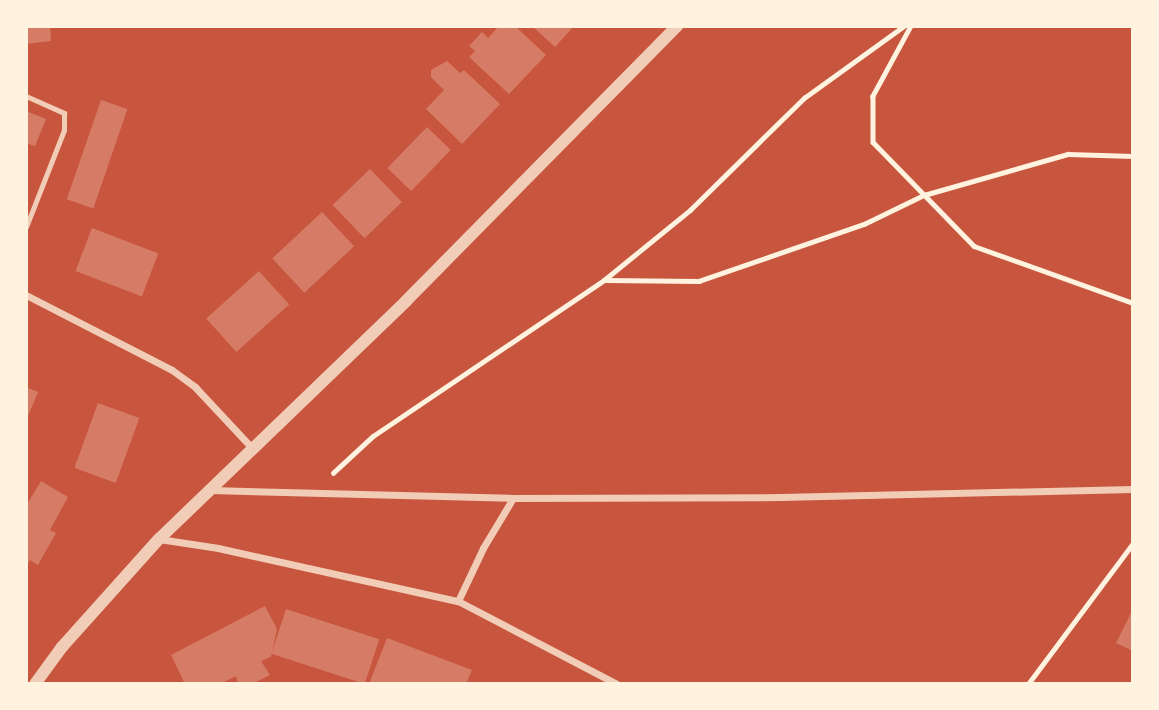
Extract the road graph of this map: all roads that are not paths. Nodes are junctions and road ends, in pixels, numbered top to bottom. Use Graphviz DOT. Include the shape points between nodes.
graph roads {
  1 [pos="677,26"];
  2 [pos="26,96"];
  3 [pos="26,227"];
  4 [pos="26,295"];
  5 [pos="252,448"];
  6 [pos="1133,489"];
  7 [pos="209,490"];
  8 [pos="513,498"];
  9 [pos="159,539"];
  10 [pos="458,601"];
  11 [pos="35,684"];
  12 [pos="617,684"];
  1 -- 5 [label="street" via="406,301"];
  2 -- 3 [label="lane" via="64,113 64,130"];
  4 -- 5 [label="street" via="172,370 195,387"];
  5 -- 7 [label="street"];
  6 -- 8 [label="street" via="780,498"];
  7 -- 8 [label="street"];
  7 -- 9 [label="street"];
  8 -- 10 [label="street"];
  9 -- 10 [label="street"];
  9 -- 11 [label="street" via="62,647"];
  10 -- 12 [label="street"];
}
